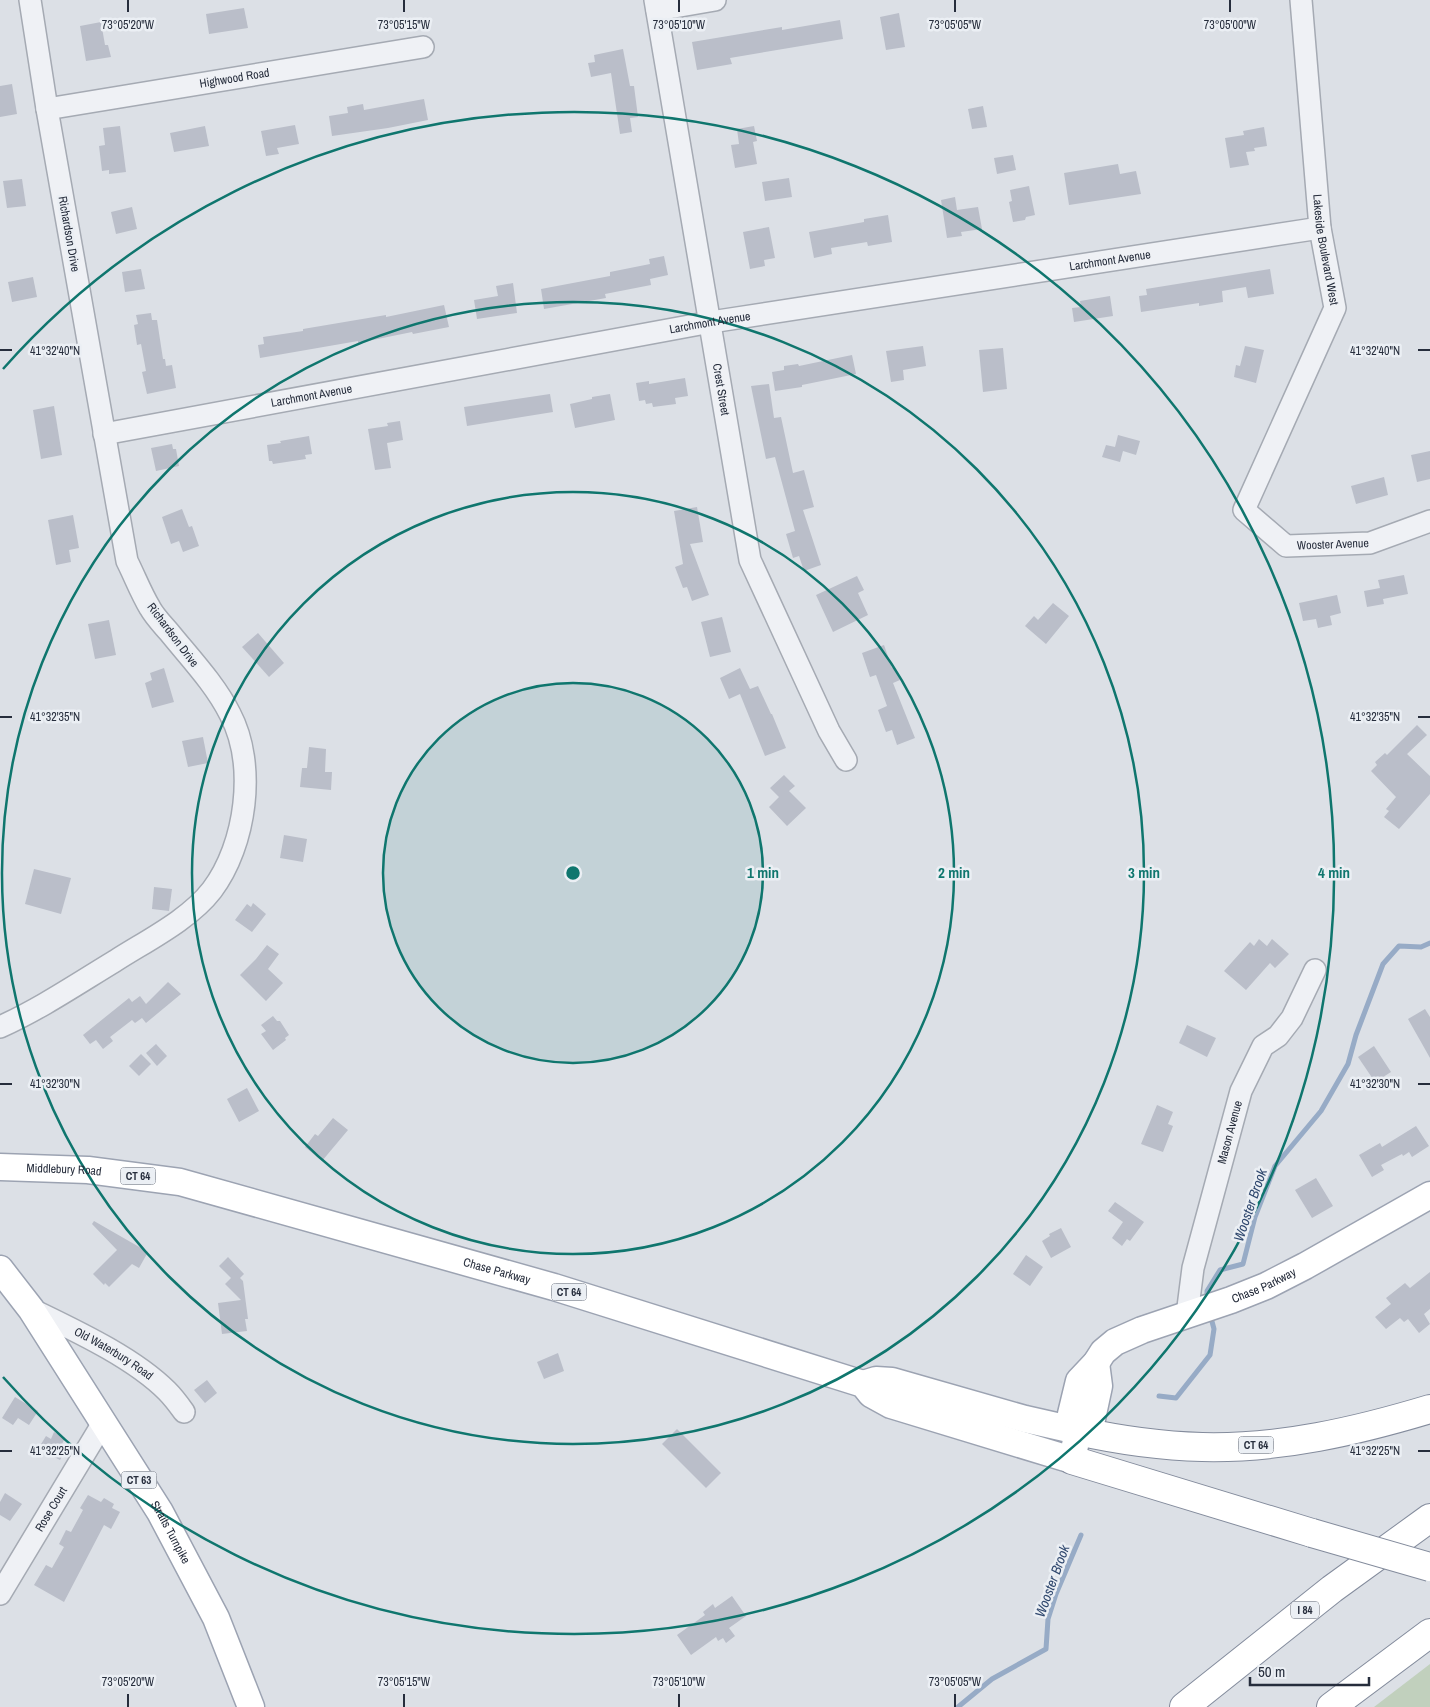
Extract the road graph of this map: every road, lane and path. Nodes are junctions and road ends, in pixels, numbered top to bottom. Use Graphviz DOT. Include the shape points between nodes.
graph roads {
  1 [pos="30,0"];
  2 [pos="714,0"];
  3 [pos="1301,0"];
  4 [pos="656,5"];
  5 [pos="423,47"];
  6 [pos="47,110"];
  7 [pos="1320,228"];
  8 [pos="710,322"];
  9 [pos="104,434"];
  10 [pos="1244,510"];
  11 [pos="1430,521"];
  12 [pos="846,760"];
  13 [pos="1315,970"];
  14 [pos="0,1027"];
  15 [pos="0,1168"];
  16 [pos="1430,1195"];
  17 [pos="273,1207"];
  18 [pos="0,1269"];
  19 [pos="31,1309"];
  20 [pos="1202,1310"];
  21 [pos="862,1384"];
  22 [pos="1430,1409"];
  23 [pos="184,1412"];
  24 [pos="102,1424"];
  25 [pos="1078,1431"];
  26 [pos="1072,1460"];
  27 [pos="1430,1518"];
  28 [pos="1430,1567"];
  29 [pos="0,1594"];
  30 [pos="1430,1632"];
  31 [pos="251,1707"];
  32 [pos="1184,1707"];
  33 [pos="1331,1707"];
  1 -- 6 [label="street, Richardson Drive"];
  2 -- 4 [label="street"];
  3 -- 7 [label="street, Lakeside Boulevard West"];
  4 -- 8 [label="street, Crest Street"];
  5 -- 6 [label="street, Highwood Road"];
  6 -- 9 [label="street, Richardson Drive"];
  7 -- 8 [label="street, Larchmont Avenue"];
  7 -- 10 [label="street, Lakeside Boulevard West" via="1335,308"];
  8 -- 9 [label="street, Larchmont Avenue"];
  8 -- 12 [label="street, Crest Street" via="750,560 829,731"];
  9 -- 14 [label="street, Richardson Drive" via="127,561 151,609 212,685 230,714 240,739 245,768 241,824 223,873 212,891 195,908 28,1015"];
  10 -- 11 [label="street, Wooster Avenue" via="1286,546 1370,543"];
  13 -- 20 [label="street, Mason Avenue" via="1292,1018 1278,1036 1263,1046 1241,1091 1192,1268"];
  15 -- 17 [label="main road, Middlebury Road / CT 64" via="88,1170 180,1182"];
  16 -- 20 [label="main road, Chase Parkway" via="1284,1277"];
  17 -- 21 [label="main road, Chase Parkway / CT 64" via="554,1287"];
  18 -- 19 [label="main road, Straits Turnpike / CT 63"];
  19 -- 23 [label="street, Old Waterbury Road" via="136,1366 167,1390"];
  19 -- 24 [label="main road, Straits Turnpike / CT 63"];
  20 -- 25 [label="main road, Chase Parkway" via="1126,1336 1103,1352 1079,1381 1071,1414"];
  21 -- 25 [label="main road, Chase Parkway / CT 64" via="876,1380 892,1381"];
  21 -- 26 [label="main road, Chase Parkway / CT 64" via="873,1396 891,1405"];
  22 -- 25 [label="highway, CT 64" via="1337,1432 1254,1445 1190,1446 1124,1440"];
  24 -- 29 [label="street, Rose Court"];
  24 -- 31 [label="main road, Straits Turnpike / CT 63" via="160,1512 211,1609"];
  25 -- 26 [label="main road, Chase Parkway"];
  26 -- 28 [label="highway, CT 64, bridge"];
  27 -- 32 [label="highway, I 84" via="1332,1588"];
  30 -- 33 [label="highway"];
}
